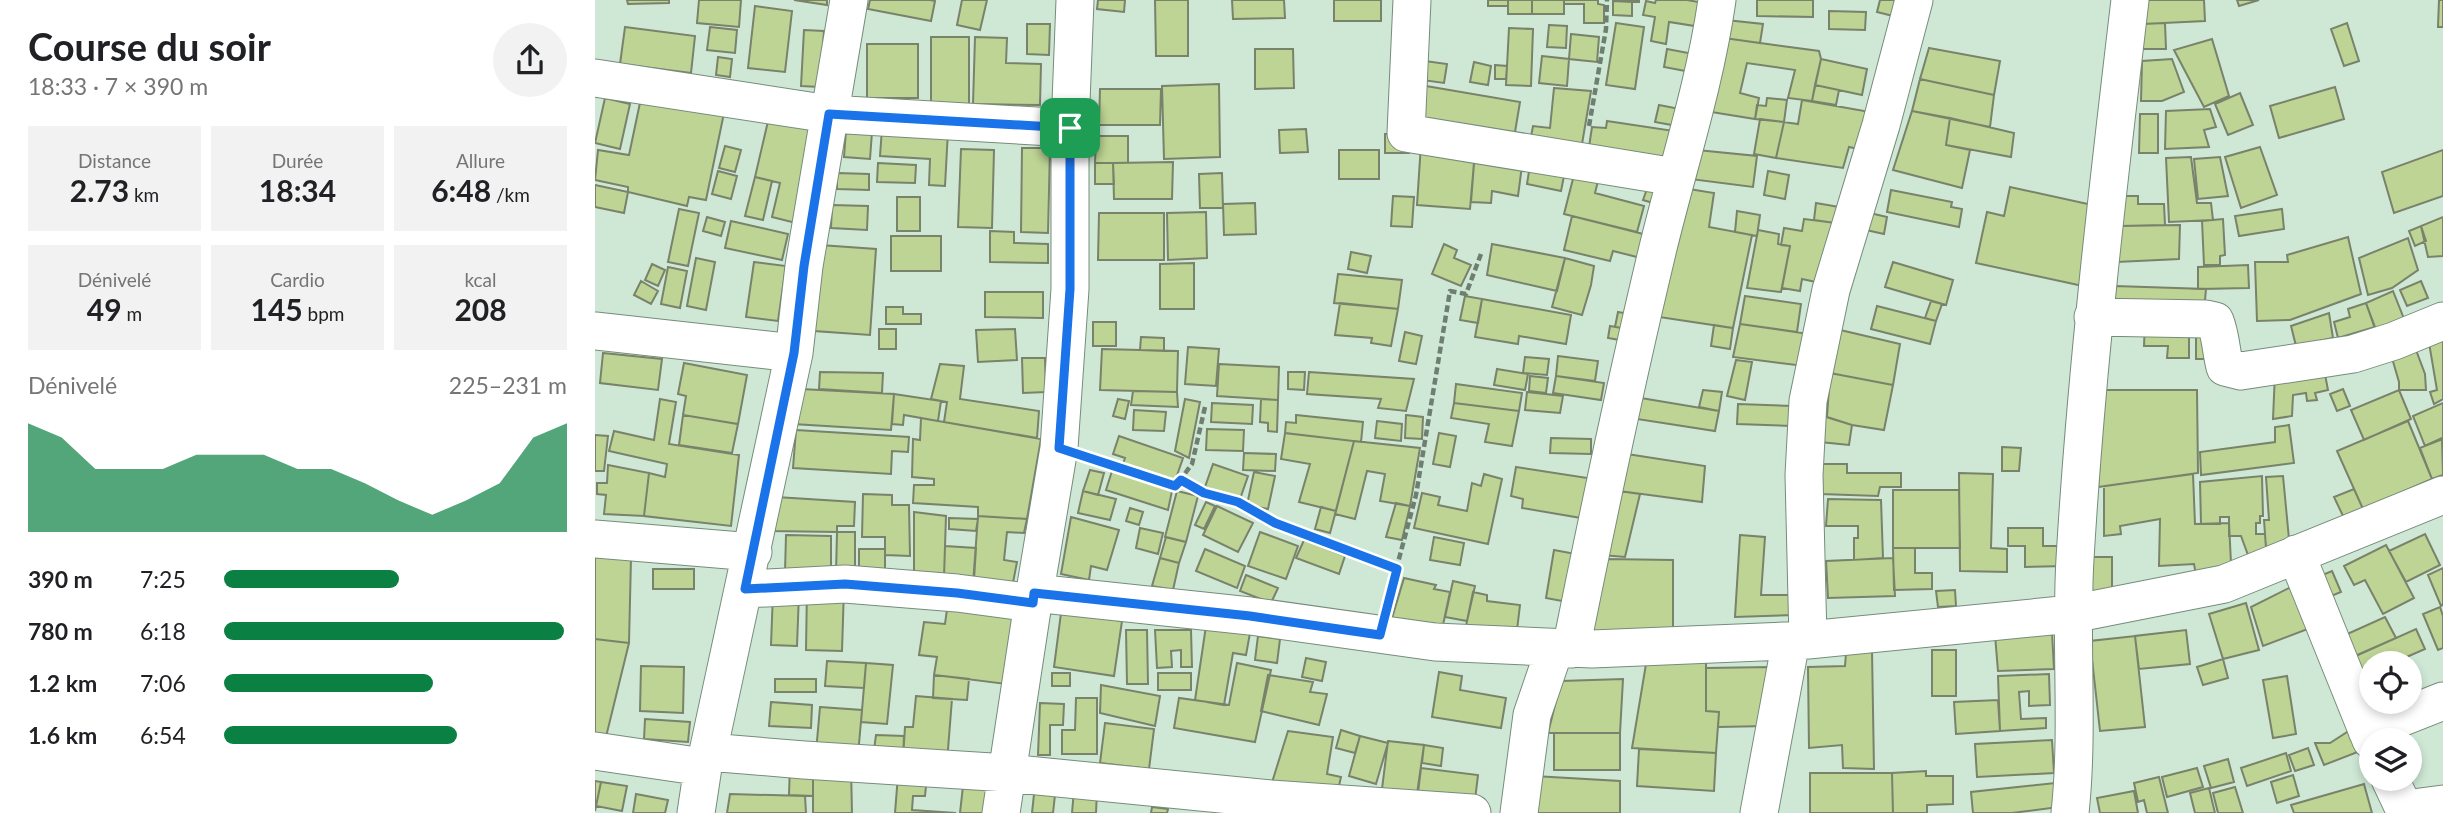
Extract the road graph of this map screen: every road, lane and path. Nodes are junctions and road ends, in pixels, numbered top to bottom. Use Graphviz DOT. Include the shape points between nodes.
graph roads {
  1 [pos="849,0"];
  2 [pos="1075,0"];
  3 [pos="1412,0"];
  4 [pos="1607,0"];
  5 [pos="1717,0"];
  6 [pos="1914,0"];
  7 [pos="2130,0"];
  8 [pos="595,78"];
  9 [pos="829,114"];
  10 [pos="1070,128"];
  11 [pos="1582,161"];
  12 [pos="1675,177"];
  13 [pos="1481,254"];
  14 [pos="2093,317"];
  15 [pos="2443,321"];
  16 [pos="595,331"];
  17 [pos="794,353"];
  18 [pos="1205,407"];
  19 [pos="1059,448"];
  20 [pos="1181,480"];
  21 [pos="2443,495"];
  22 [pos="595,540"];
  23 [pos="753,552"];
  24 [pos="2296,554"];
  25 [pos="1397,569"];
  26 [pos="745,589"];
  27 [pos="1033,598"];
  28 [pos="2072,614"];
  29 [pos="1380,635"];
  30 [pos="1800,640"];
  31 [pos="1563,648"];
  32 [pos="2443,701"];
  33 [pos="2366,728"];
  34 [pos="2386,728"];
  35 [pos="595,751"];
  36 [pos="706,759"];
  37 [pos="1007,773"];
  38 [pos="2401,800"];
  39 [pos="2443,804"];
  40 [pos="696,813"];
  41 [pos="1001,813"];
  42 [pos="1472,813"];
  43 [pos="1518,813"];
  44 [pos="1759,813"];
  45 [pos="2070,813"];
  1 -- 9 [label="street"];
  2 -- 10 [label="street"];
  3 -- 11 [label="street" via="1406,133"];
  4 -- 11 [label="path"];
  5 -- 12 [label="street"];
  6 -- 30 [label="street" via="1831,290 1808,401"];
  7 -- 14 [label="street"];
  8 -- 9 [label="street"];
  9 -- 10 [label="street"];
  9 -- 17 [label="street"];
  10 -- 19 [label="street" via="1070,289"];
  11 -- 12 [label="street"];
  12 -- 31 [label="street"];
  13 -- 25 [label="path" via="1466,294 1450,291 1416,495"];
  14 -- 15 [label="street" via="2215,321 2225,367 2241,371 2353,354"];
  14 -- 28 [label="street"];
  16 -- 17 [label="street"];
  17 -- 23 [label="street"];
  18 -- 20 [label="path" via="1192,464"];
  19 -- 20 [label="path" via="1175,486"];
  19 -- 27 [label="street"];
  20 -- 25 [label="path" via="1204,493 1238,502 1275,523"];
  21 -- 24 [label="street"];
  22 -- 23 [label="street"];
  23 -- 26 [label="street"];
  24 -- 28 [label="street" via="2224,584"];
  24 -- 33 [label="street"];
  25 -- 29 [label="path"];
  26 -- 27 [label="street" via="845,584"];
  26 -- 36 [label="street"];
  27 -- 29 [label="street" via="1250,616"];
  27 -- 37 [label="street"];
  28 -- 30 [label="street"];
  28 -- 45 [label="street"];
  29 -- 31 [label="street"];
  30 -- 31 [label="street"];
  30 -- 44 [label="street"];
  31 -- 43 [label="street" via="1532,715"];
  32 -- 34 [label="street"];
  35 -- 36 [label="street"];
  36 -- 37 [label="street"];
  36 -- 40 [label="street"];
  37 -- 41 [label="street"];
  37 -- 42 [label="street"];
  38 -- 39 [label="street"];
}
